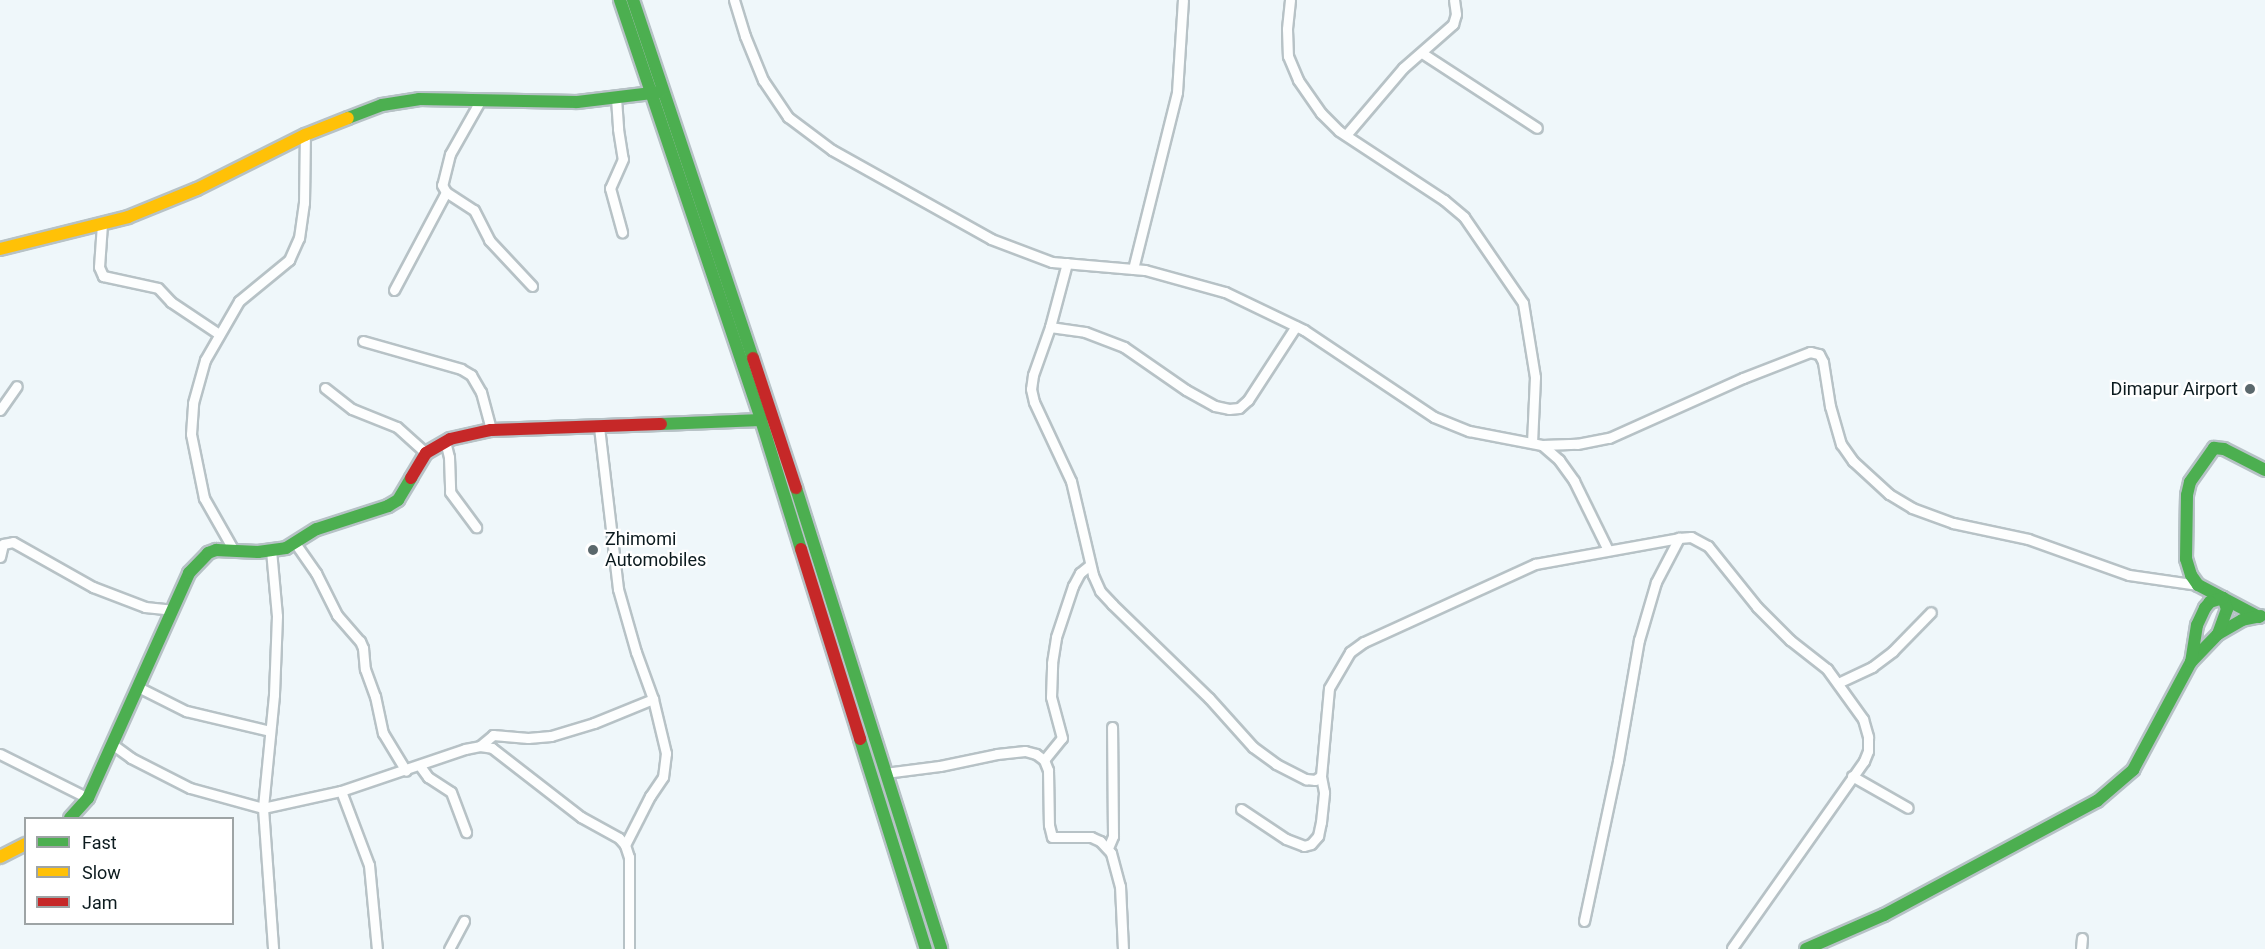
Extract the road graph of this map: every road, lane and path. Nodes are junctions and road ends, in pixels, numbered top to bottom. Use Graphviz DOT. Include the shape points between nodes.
graph roads {
  1 [pos="620,0"];
  2 [pos="633,0"];
  3 [pos="734,0"];
  4 [pos="1184,0"];
  5 [pos="1290,0"];
  6 [pos="1454,0"];
  7 [pos="1422,53"];
  8 [pos="664,91"];
  9 [pos="651,94"];
  10 [pos="616,98"];
  11 [pos="480,101"];
  12 [pos="1537,128"];
  13 [pos="305,135"];
  14 [pos="1346,135"];
  15 [pos="446,192"];
  16 [pos="102,224"];
  17 [pos="622,232"];
  18 [pos="0,249"];
  19 [pos="1067,263"];
  20 [pos="1133,269"];
  21 [pos="532,286"];
  22 [pos="394,290"];
  23 [pos="1296,326"];
  24 [pos="1050,327"];
  25 [pos="219,334"];
  26 [pos="363,341"];
  27 [pos="17,386"];
  28 [pos="326,388"];
  29 [pos="0,410"];
  30 [pos="761,420"];
  31 [pos="599,427"];
  32 [pos="490,430"];
  33 [pos="445,441"];
  34 [pos="1537,444"];
  35 [pos="426,453"];
  36 [pos="2265,470"];
  37 [pos="476,527"];
  38 [pos="1678,538"];
  39 [pos="295,543"];
  40 [pos="233,549"];
  41 [pos="271,550"];
  42 [pos="1608,550"];
  43 [pos="0,557"];
  44 [pos="1090,565"];
  45 [pos="2198,585"];
  46 [pos="2223,598"];
  47 [pos="172,610"];
  48 [pos="1931,612"];
  49 [pos="2263,617"];
  50 [pos="2197,625"];
  51 [pos="2218,634"];
  52 [pos="2191,662"];
  53 [pos="1838,683"];
  54 [pos="138,687"];
  55 [pos="653,699"];
  56 [pos="1112,727"];
  57 [pos="270,731"];
  58 [pos="112,744"];
  59 [pos="480,746"];
  60 [pos="0,754"];
  61 [pos="1044,760"];
  62 [pos="420,766"];
  63 [pos="406,771"];
  64 [pos="885,773"];
  65 [pos="1321,776"];
  66 [pos="1851,776"];
  67 [pos="341,791"];
  68 [pos="88,798"];
  69 [pos="263,808"];
  70 [pos="1908,808"];
  71 [pos="1241,809"];
  72 [pos="72,817"];
  73 [pos="466,832"];
  74 [pos="24,845"];
  75 [pos="626,845"];
  76 [pos="1108,848"];
  77 [pos="0,857"];
  78 [pos="464,921"];
  79 [pos="1584,921"];
  80 [pos="2082,938"];
  81 [pos="1732,948"];
  82 [pos="273,949"];
  83 [pos="377,949"];
  84 [pos="449,949"];
  85 [pos="629,949"];
  86 [pos="926,949"];
  87 [pos="941,949"];
  88 [pos="1123,949"];
  89 [pos="1806,949"];
  90 [pos="2081,949"];
  1 -- 9 [label="main road"];
  2 -- 8 [label="main road"];
  3 -- 19 [label="street" via="764,80 788,117 831,150 991,239 1053,262"];
  4 -- 20 [label="street" via="1177,92"];
  5 -- 14 [label="street" via="1288,56 1298,80 1321,113"];
  6 -- 7 [label="street" via="1453,24"];
  7 -- 12 [label="street"];
  7 -- 14 [label="street" via="1403,68"];
  8 -- 9 [label="main road"];
  8 -- 64 [label="main road" via="812,532"];
  9 -- 10 [label="main road"];
  9 -- 30 [label="main road"];
  10 -- 11 [label="main road" via="577,102"];
  10 -- 17 [label="street" via="623,159 610,188"];
  11 -- 13 [label="main road" via="397,102"];
  11 -- 15 [label="street" via="447,159 442,178"];
  13 -- 16 [label="main road" via="197,189"];
  13 -- 25 [label="street" via="299,238 289,260 239,301"];
  14 -- 34 [label="street" via="1464,217 1513,285 1523,303 1532,342"];
  15 -- 21 [label="street" via="474,210 489,240"];
  15 -- 22 [label="street"];
  16 -- 18 [label="main road"];
  16 -- 25 [label="street" via="99,267 103,276 158,288 171,302"];
  19 -- 20 [label="street"];
  19 -- 24 [label="street"];
  20 -- 23 [label="street" via="1225,292"];
  23 -- 24 [label="street" via="1248,400 1239,408 1229,409 1186,390 1117,344 1085,332"];
  23 -- 34 [label="street" via="1434,417 1469,431"];
  24 -- 44 [label="street" via="1033,375 1034,402 1071,481"];
  25 -- 40 [label="street" via="199,381 191,434 204,498"];
  26 -- 32 [label="street" via="471,375"];
  27 -- 29 [label="street"];
  28 -- 35 [label="street" via="352,409 397,427"];
  30 -- 31 [label="main road"];
  30 -- 86 [label="main road"];
  31 -- 32 [label="main road"];
  31 -- 55 [label="street" via="618,589"];
  32 -- 33 [label="main road"];
  33 -- 35 [label="main road"];
  33 -- 37 [label="street" via="450,492"];
  34 -- 42 [label="street" via="1559,460 1574,481"];
  34 -- 45 [label="street" via="1577,444 1609,438 1810,352 1819,354 1823,362 1841,444 1853,461 1889,494 1912,508 1945,520 2028,539 2128,574"];
  35 -- 39 [label="main road" via="398,500 317,529"];
  36 -- 45 [label="main road" via="2224,449 2214,448 2193,476 2187,495 2186,559 2190,575"];
  38 -- 42 [label="street"];
  38 -- 53 [label="street" via="1691,537 1708,546 1757,608"];
  38 -- 79 [label="street" via="1656,582 1639,640"];
  39 -- 41 [label="main road"];
  39 -- 63 [label="street" via="316,573 337,615 360,641 382,733"];
  40 -- 41 [label="main road"];
  40 -- 47 [label="main road" via="216,550 199,561"];
  41 -- 57 [label="street" via="277,616"];
  42 -- 65 [label="street" via="1518,570 1386,630 1350,652 1329,688"];
  43 -- 47 [label="street" via="3,544 13,542 93,587 145,607"];
  44 -- 61 [label="street" via="1073,586 1056,637 1051,697 1062,738"];
  44 -- 65 [label="street" via="1100,591 1202,690 1253,747 1306,779"];
  45 -- 46 [label="main road"];
  45 -- 50 [label="main road"];
  46 -- 49 [label="main road"];
  46 -- 50 [label="main road" via="2210,602"];
  46 -- 51 [label="main road" via="2227,609"];
  47 -- 54 [label="main road"];
  48 -- 53 [label="street" via="1893,651 1872,667"];
  49 -- 51 [label="main road" via="2242,620"];
  50 -- 52 [label="main road"];
  51 -- 52 [label="main road"];
  52 -- 89 [label="main road" via="2133,770 2097,801 1884,915"];
  53 -- 66 [label="street" via="1863,719 1868,737 1868,752"];
  54 -- 57 [label="street" via="186,711"];
  54 -- 58 [label="main road"];
  55 -- 59 [label="street" via="550,736 493,735"];
  55 -- 75 [label="street" via="666,762 663,777"];
  56 -- 76 [label="street" via="1113,836"];
  57 -- 69 [label="street"];
  58 -- 68 [label="main road"];
  58 -- 69 [label="street" via="190,788"];
  59 -- 62 [label="street"];
  59 -- 75 [label="street" via="492,747 580,817"];
  60 -- 68 [label="street"];
  61 -- 64 [label="street" via="1025,751"];
  61 -- 76 [label="street" via="1052,837 1091,837"];
  62 -- 63 [label="street"];
  62 -- 73 [label="street" via="428,777 451,792"];
  63 -- 67 [label="street"];
  64 -- 87 [label="main road"];
  65 -- 71 [label="street" via="1321,822 1318,836 1311,844 1304,846 1286,839"];
  66 -- 70 [label="street"];
  66 -- 81 [label="street"];
  67 -- 69 [label="street"];
  67 -- 83 [label="street" via="369,865"];
  68 -- 72 [label="main road"];
  69 -- 82 [label="street"];
  74 -- 77 [label="main road"];
  75 -- 85 [label="street"];
  76 -- 88 [label="street" via="1120,886"];
  78 -- 84 [label="street"];
  80 -- 90 [label="street"];
}
